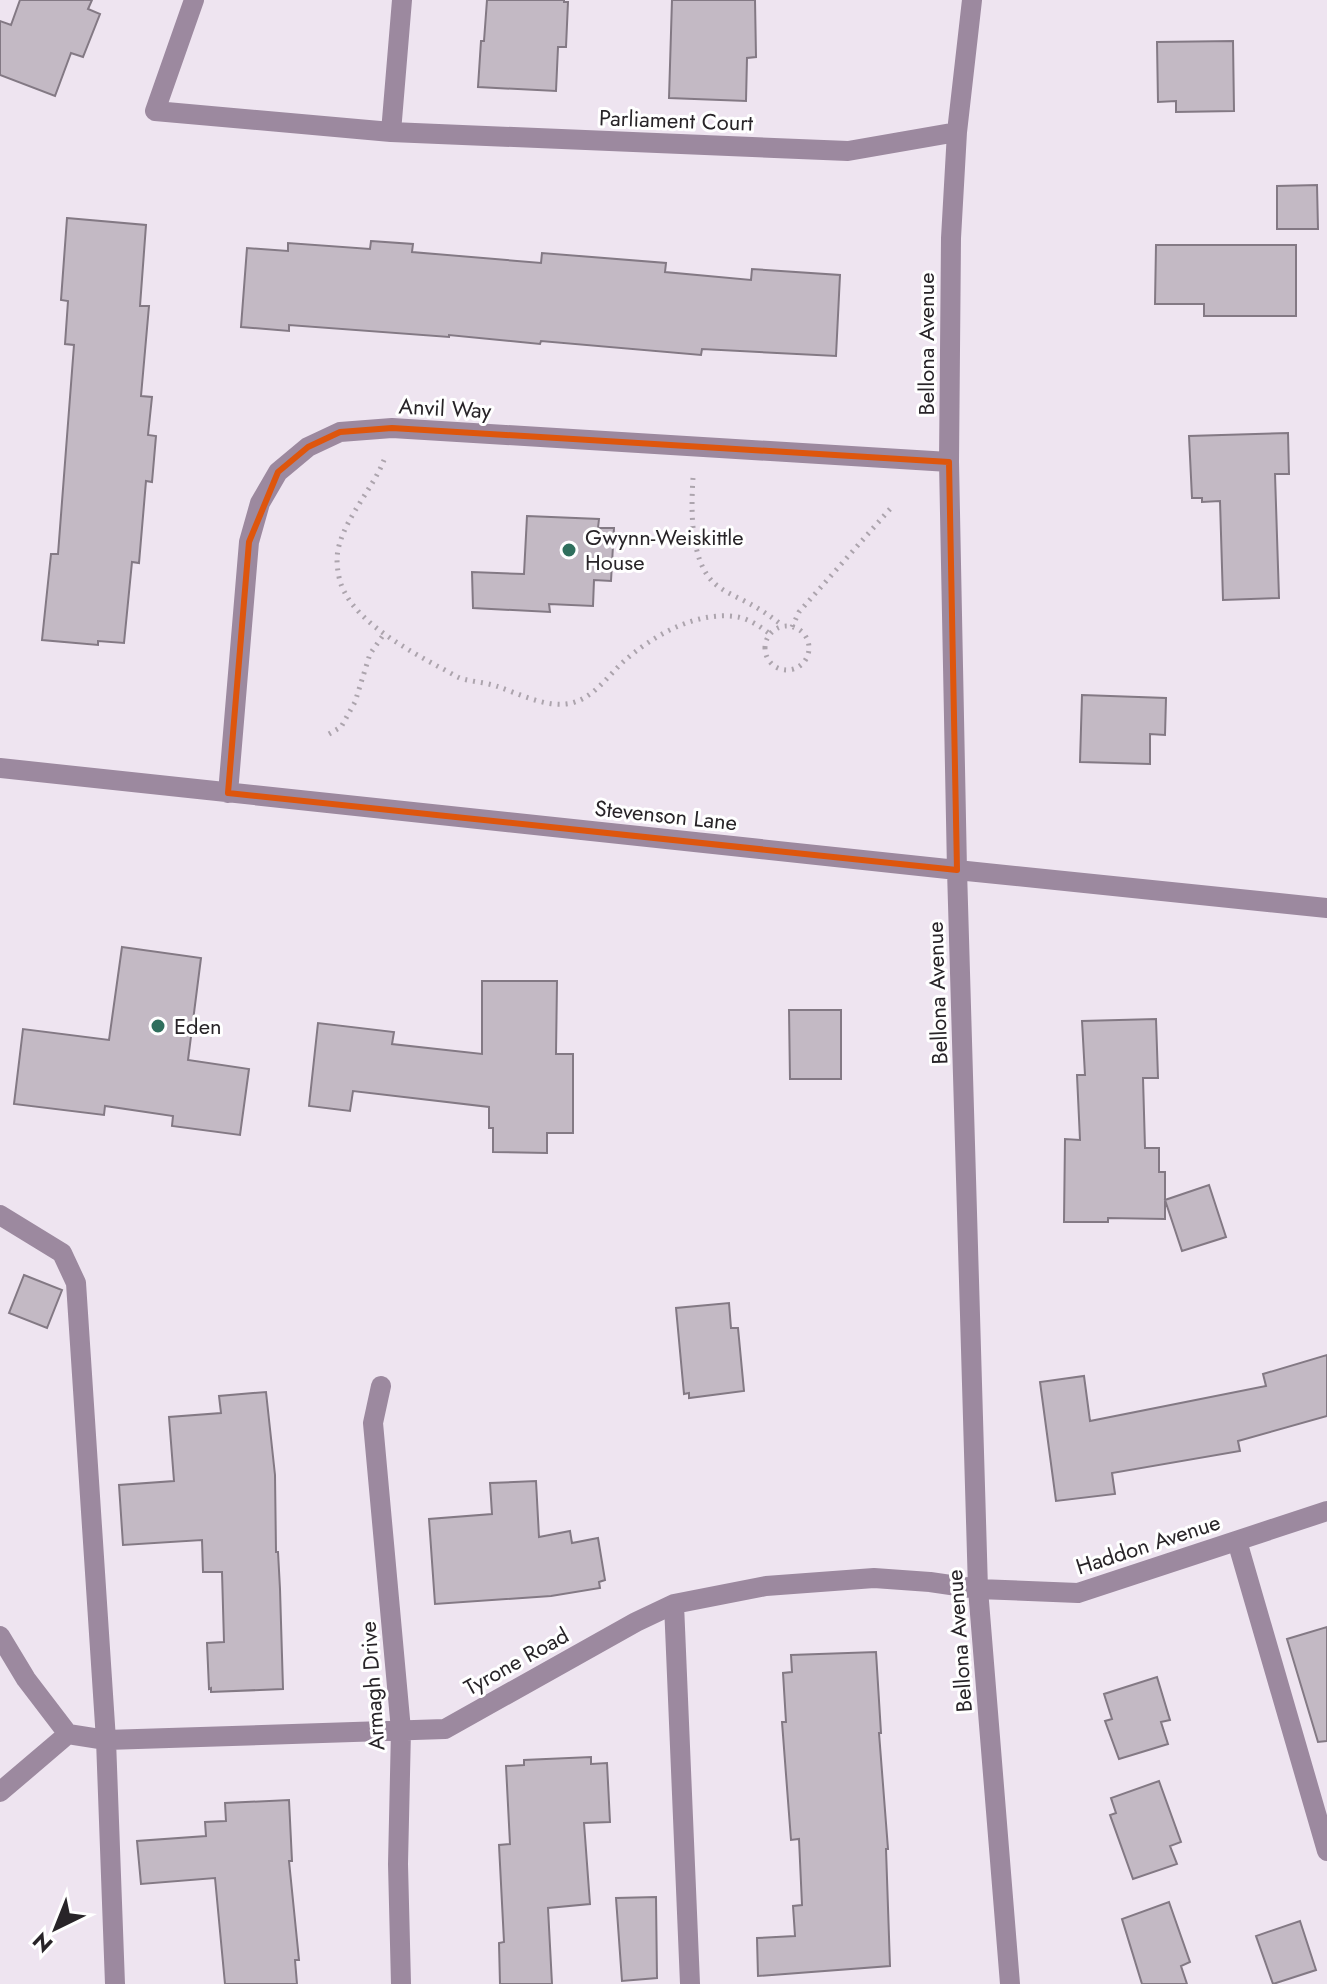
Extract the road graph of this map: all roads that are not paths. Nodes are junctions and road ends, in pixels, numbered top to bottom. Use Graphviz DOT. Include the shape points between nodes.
graph roads {
  1 [pos="194,0"];
  2 [pos="402,0"];
  3 [pos="972,0"];
  4 [pos="391,132"];
  5 [pos="957,132"];
  6 [pos="949,462"];
  7 [pos="0,768"];
  8 [pos="228,793"];
  9 [pos="957,870"];
  10 [pos="1327,908"];
  11 [pos="0,1215"];
  12 [pos="381,1386"];
  13 [pos="1327,1511"];
  14 [pos="1237,1541"];
  15 [pos="978,1589"];
  16 [pos="674,1604"];
  17 [pos="0,1636"];
  18 [pos="401,1730"];
  19 [pos="68,1734"];
  20 [pos="106,1740"];
  21 [pos="0,1792"];
  22 [pos="1327,1851"];
  23 [pos="115,1984"];
  24 [pos="401,1984"];
  25 [pos="690,1984"];
  26 [pos="1010,1984"];
  1 -- 4 [label="street, Parliament Court" via="155,111"];
  2 -- 4 [label="street"];
  3 -- 5 [label="street, Bellona Avenue"];
  4 -- 5 [label="street, Parliament Court" via="848,151"];
  5 -- 6 [label="street, Bellona Avenue"];
  6 -- 8 [label="street, Anvil Way" via="392,428 340,432 308,447 278,472 260,503 249,542"];
  6 -- 9 [label="street, Bellona Avenue"];
  7 -- 8 [label="street, Stevenson Lane"];
  8 -- 9 [label="street, Stevenson Lane"];
  9 -- 10 [label="street, Stevenson Lane"];
  9 -- 15 [label="street, Bellona Avenue"];
  11 -- 20 [label="street" via="62,1253 76,1283"];
  12 -- 18 [label="street, Armagh Drive" via="373,1423"];
  13 -- 14 [label="street, Haddon Avenue"];
  14 -- 15 [label="street, Haddon Avenue" via="1078,1593"];
  14 -- 22 [label="street"];
  15 -- 16 [label="street, Tyrone Road" via="874,1578 766,1586"];
  15 -- 26 [label="street, Bellona Avenue"];
  16 -- 18 [label="street, Tyrone Road" via="445,1729"];
  16 -- 25 [label="street"];
  17 -- 19 [label="street"];
  18 -- 20 [label="street, Tyrone Road"];
  18 -- 24 [label="street, Armagh Drive"];
  19 -- 20 [label="street, Tyrone Road"];
  19 -- 21 [label="street"];
  20 -- 23 [label="street"];
}
